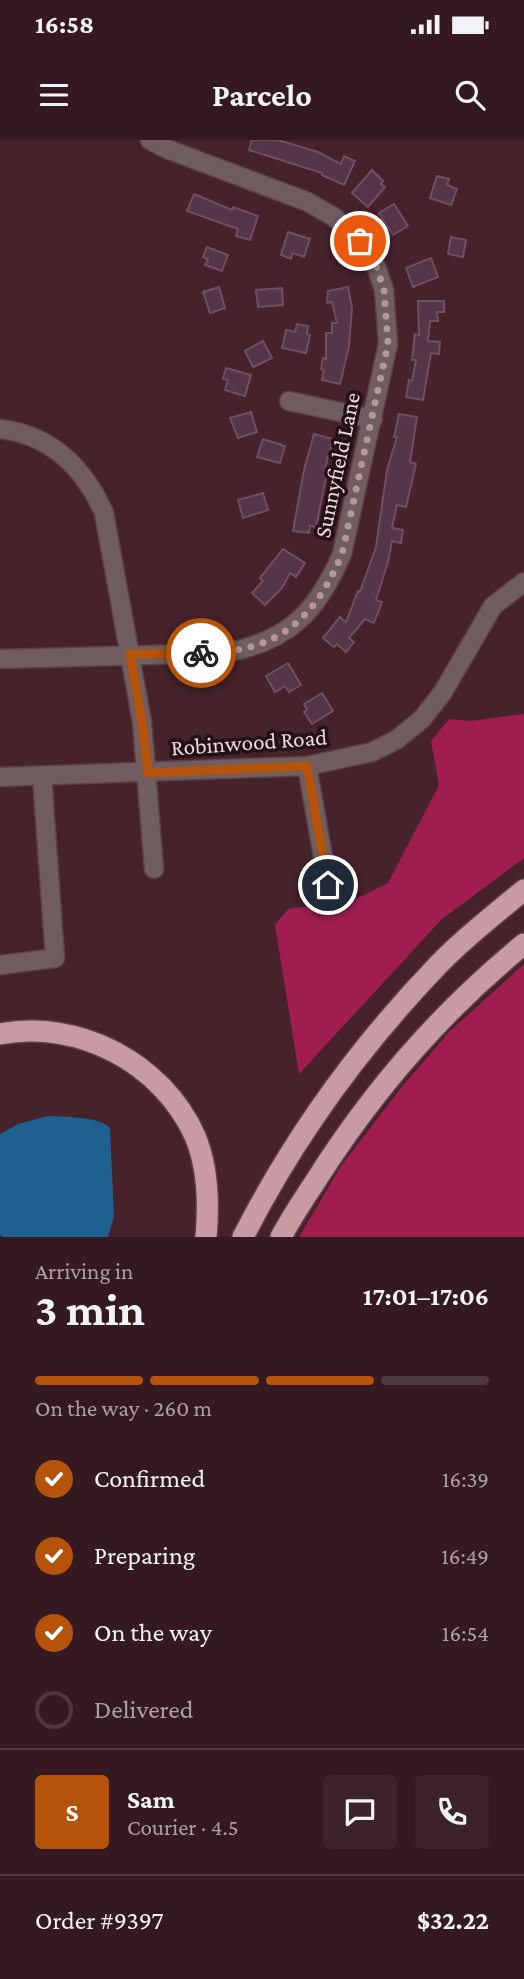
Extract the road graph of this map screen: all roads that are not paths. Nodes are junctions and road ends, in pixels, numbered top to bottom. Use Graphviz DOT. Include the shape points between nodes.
graph roads {
  1 [pos="150,140"];
  2 [pos="289,401"];
  3 [pos="373,419"];
  4 [pos="0,429"];
  5 [pos="524,582"];
  6 [pos="130,654"];
  7 [pos="0,659"];
  8 [pos="307,766"];
  9 [pos="148,773"];
  10 [pos="42,776"];
  11 [pos="0,777"];
  12 [pos="153,869"];
  13 [pos="328,885"];
  14 [pos="524,890"];
  15 [pos="524,944"];
  16 [pos="0,965"];
  17 [pos="0,1034"];
  18 [pos="206,1237"];
  19 [pos="243,1237"];
  20 [pos="281,1237"];
  1 -- 3 [label="street, Sunnyfield Lane" via="308,202 334,217 360,241 376,265 387,316 388,344"];
  2 -- 3 [label="street"];
  3 -- 6 [label="street, Sunnyfield Lane" via="342,554 331,581 295,625 248,649"];
  4 -- 6 [label="street" via="25,434 64,455 95,492 110,537"];
  5 -- 8 [label="street, Robinwood Road" via="493,606 422,719 372,752"];
  6 -- 7 [label="street, Sunnyfield Lane"];
  6 -- 9 [label="street"];
  8 -- 9 [label="street, Robinwood Road"];
  8 -- 13 [label="street"];
  9 -- 10 [label="street, Robinwood Road"];
  9 -- 12 [label="street"];
  10 -- 11 [label="street, Robinwood Road"];
  10 -- 16 [label="street" via="55,958"];
  14 -- 19 [label="highway" via="441,962 355,1061 288,1154"];
  15 -- 20 [label="highway" via="467,995 384,1085 348,1130"];
  17 -- 18 [label="highway" via="41,1032 92,1042 139,1065 169,1095 195,1137 206,1182"];
}
